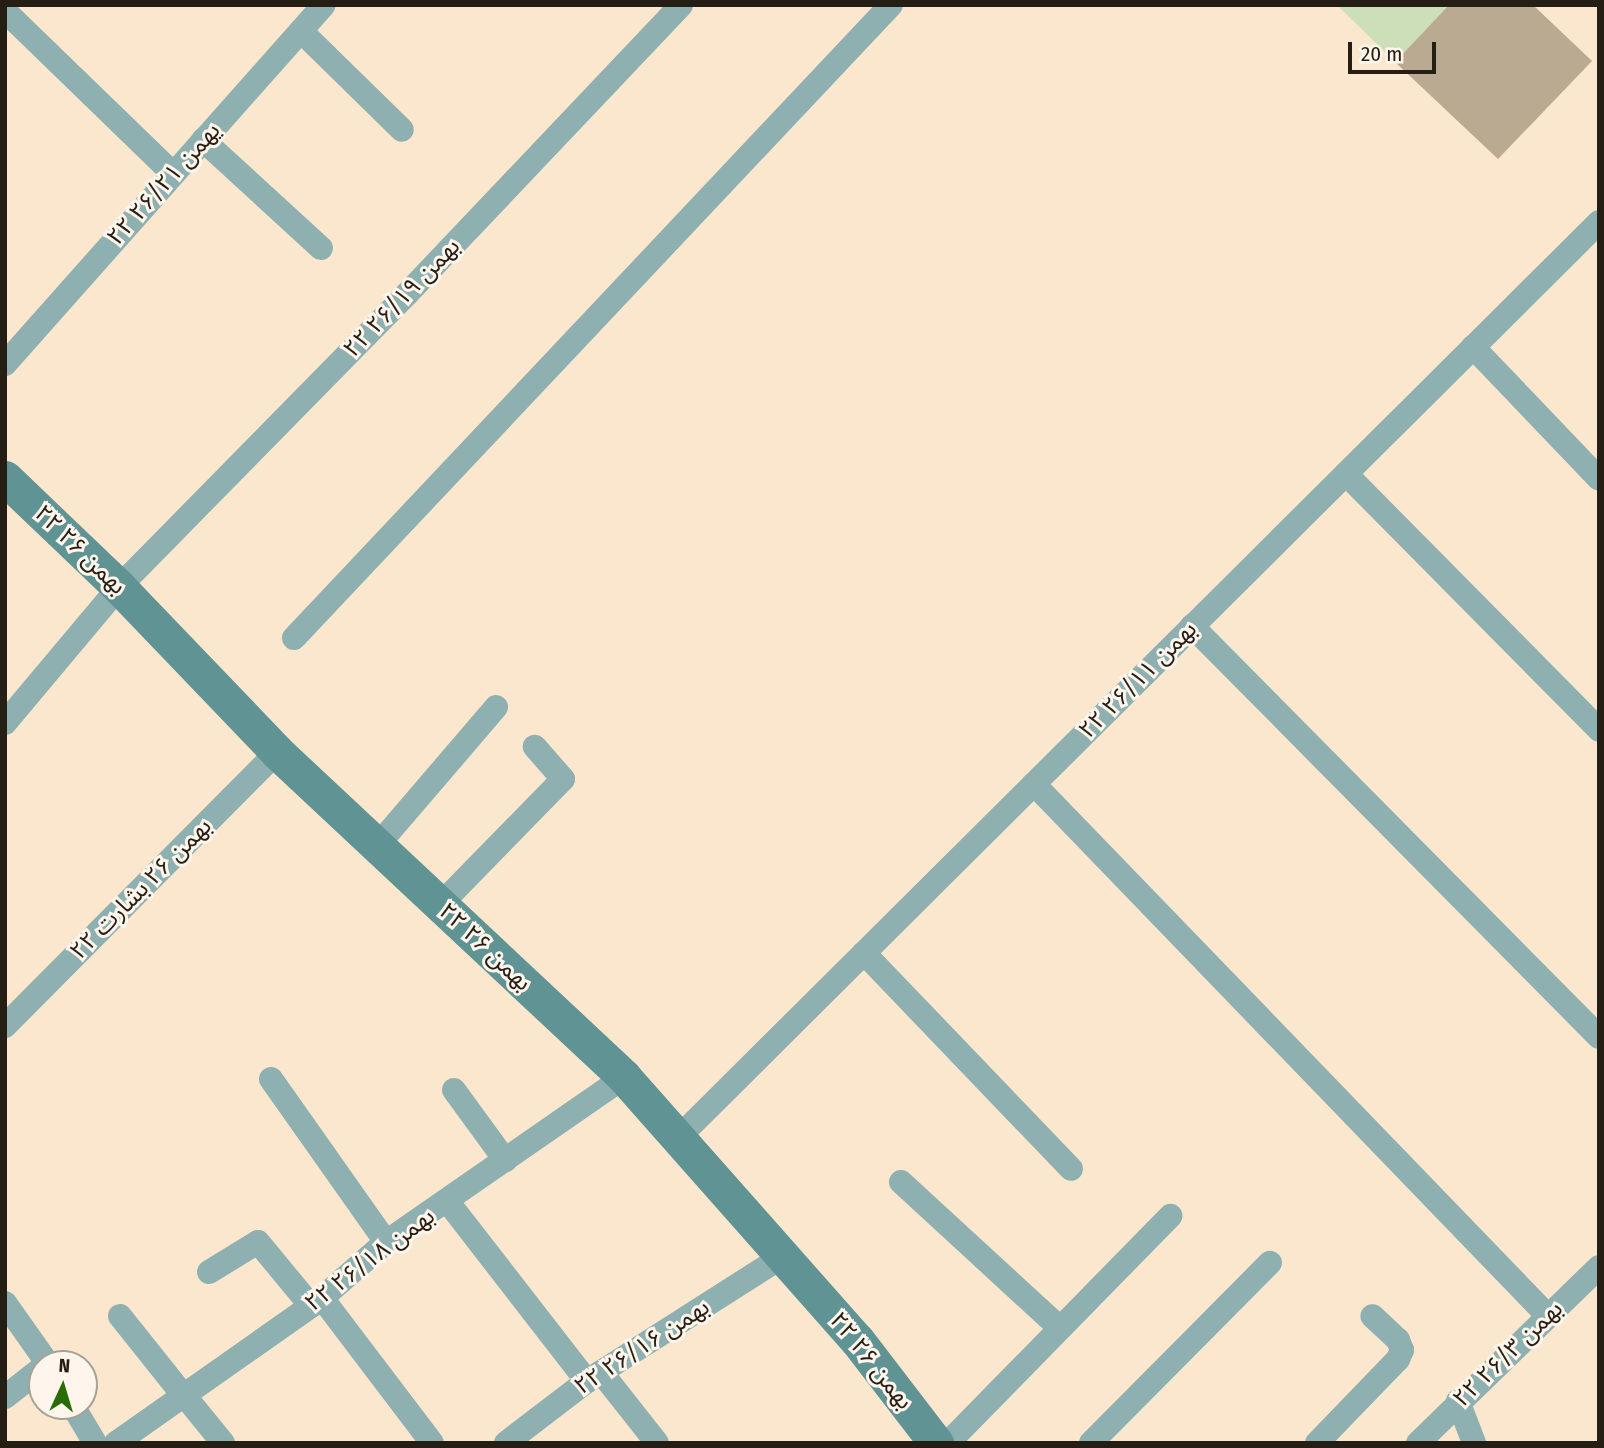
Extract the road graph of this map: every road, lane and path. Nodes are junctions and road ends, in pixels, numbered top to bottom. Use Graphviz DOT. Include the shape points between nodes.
graph roads {
  1 [pos="324,5"];
  2 [pos="681,5"];
  3 [pos="891,5"];
  4 [pos="5,11"];
  5 [pos="301,31"];
  6 [pos="402,130"];
  7 [pos="203,139"];
  8 [pos="172,173"];
  9 [pos="1598,224"];
  10 [pos="321,248"];
  11 [pos="1473,346"];
  12 [pos="5,364"];
  13 [pos="1346,474"];
  14 [pos="5,478"];
  15 [pos="1599,479"];
  16 [pos="119,587"];
  17 [pos="1192,626"];
  18 [pos="294,638"];
  19 [pos="496,708"];
  20 [pos="5,723"];
  21 [pos="1599,730"];
  22 [pos="536,747"];
  23 [pos="277,752"];
  24 [pos="1034,784"];
  25 [pos="377,846"];
  26 [pos="440,905"];
  27 [pos="864,953"];
  28 [pos="5,1027"];
  29 [pos="1599,1037"];
  30 [pos="624,1077"];
  31 [pos="271,1079"];
  32 [pos="454,1090"];
  33 [pos="678,1138"];
  34 [pos="505,1160"];
  35 [pos="1071,1169"];
  36 [pos="901,1182"];
  37 [pos="449,1202"];
  38 [pos="1170,1216"];
  39 [pos="386,1242"];
  40 [pos="783,1256"];
  41 [pos="1270,1264"];
  42 [pos="1599,1267"];
  43 [pos="209,1272"];
  44 [pos="316,1302"];
  45 [pos="5,1303"];
  46 [pos="1372,1316"];
  47 [pos="1548,1316"];
  48 [pos="120,1317"];
  49 [pos="1059,1328"];
  50 [pos="38,1350"];
  51 [pos="594,1377"];
  52 [pos="28,1379"];
  53 [pos="184,1395"];
  54 [pos="5,1397"];
  55 [pos="1458,1401"];
  56 [pos="81,1420"];
  57 [pos="95,1443"];
  58 [pos="116,1443"];
  59 [pos="223,1443"];
  60 [pos="432,1443"];
  61 [pos="506,1443"];
  62 [pos="657,1443"];
  63 [pos="936,1443"];
  64 [pos="948,1443"];
  65 [pos="1091,1443"];
  66 [pos="1317,1443"];
  67 [pos="1418,1443"];
  68 [pos="1474,1443"];
  1 -- 5 [label="street, ۲۲ یهمن ۲۶/۲۱"];
  2 -- 16 [label="street, ۲۲ بهمن ۲۶/۱۹" via="407,294"];
  3 -- 18 [label="street"];
  4 -- 8 [label="street"];
  5 -- 6 [label="street"];
  5 -- 7 [label="street, ۲۲ یهمن ۲۶/۲۱"];
  7 -- 8 [label="street, ۲۲ یهمن ۲۶/۲۱"];
  7 -- 10 [label="street"];
  8 -- 12 [label="street, ۲۲ یهمن ۲۶/۲۱"];
  9 -- 11 [label="street, ۲۲ بهمن ۲۶/۱۱"];
  11 -- 13 [label="street, ۲۲ بهمن ۲۶/۱۱"];
  11 -- 15 [label="street"];
  13 -- 17 [label="street, ۲۲ بهمن ۲۶/۱۱"];
  13 -- 21 [label="street"];
  14 -- 16 [label="street, ۲۲ بهمن ۲۶"];
  16 -- 20 [label="street, ۲۲ بهمن ۲۶/۱۹"];
  16 -- 23 [label="street, ۲۲ بهمن ۲۶"];
  17 -- 24 [label="street, ۲۲ بهمن ۲۶/۱۱"];
  17 -- 29 [label="street"];
  19 -- 25 [label="street"];
  22 -- 26 [label="street" via="563,779"];
  23 -- 25 [label="street, ۲۲ بهمن ۲۶"];
  23 -- 28 [label="street, بهمن ۲۶ بشارت ۲۲"];
  24 -- 27 [label="street, ۲۲ بهمن ۲۶/۱۱"];
  24 -- 47 [label="street"];
  25 -- 26 [label="street, ۲۲ بهمن ۲۶"];
  26 -- 30 [label="street, ۲۲ بهمن ۲۶"];
  27 -- 33 [label="street, ۲۲ بهمن ۲۶/۱۱"];
  27 -- 35 [label="street"];
  30 -- 33 [label="street, ۲۲ بهمن ۲۶"];
  30 -- 34 [label="street, ۲۲ بهمن ۲۶/۱۸"];
  31 -- 39 [label="street"];
  32 -- 34 [label="street"];
  33 -- 40 [label="street, ۲۲ بهمن ۲۶"];
  34 -- 37 [label="street, ۲۲ بهمن ۲۶/۱۸"];
  36 -- 49 [label="street"];
  37 -- 39 [label="street, ۲۲ بهمن ۲۶/۱۸"];
  37 -- 51 [label="street"];
  38 -- 49 [label="street"];
  39 -- 44 [label="street, ۲۲ بهمن ۲۶/۱۸"];
  40 -- 51 [label="street, ۲۲ بهمن ۲۶/۱۶"];
  40 -- 63 [label="street, ۲۲ بهمن ۲۶" via="857,1339"];
  41 -- 65 [label="street"];
  42 -- 47 [label="street, ۲۲ بهمن ۲۶/۳"];
  43 -- 44 [label="street" via="258,1242"];
  44 -- 53 [label="street, ۲۲ بهمن ۲۶/۱۸"];
  44 -- 60 [label="street"];
  45 -- 50 [label="street"];
  46 -- 66 [label="street" via="1398,1340 1402,1350"];
  47 -- 55 [label="street, ۲۲ بهمن ۲۶/۳"];
  48 -- 53 [label="street"];
  49 -- 64 [label="street"];
  51 -- 61 [label="street, ۲۲ بهمن ۲۶/۱۶"];
  51 -- 62 [label="street"];
  52 -- 54 [label="street"];
  53 -- 58 [label="street, ۲۲ بهمن ۲۶/۱۸"];
  53 -- 59 [label="street"];
  55 -- 67 [label="street, ۲۲ بهمن ۲۶/۳"];
  55 -- 68 [label="street"];
  56 -- 57 [label="street"];
}
